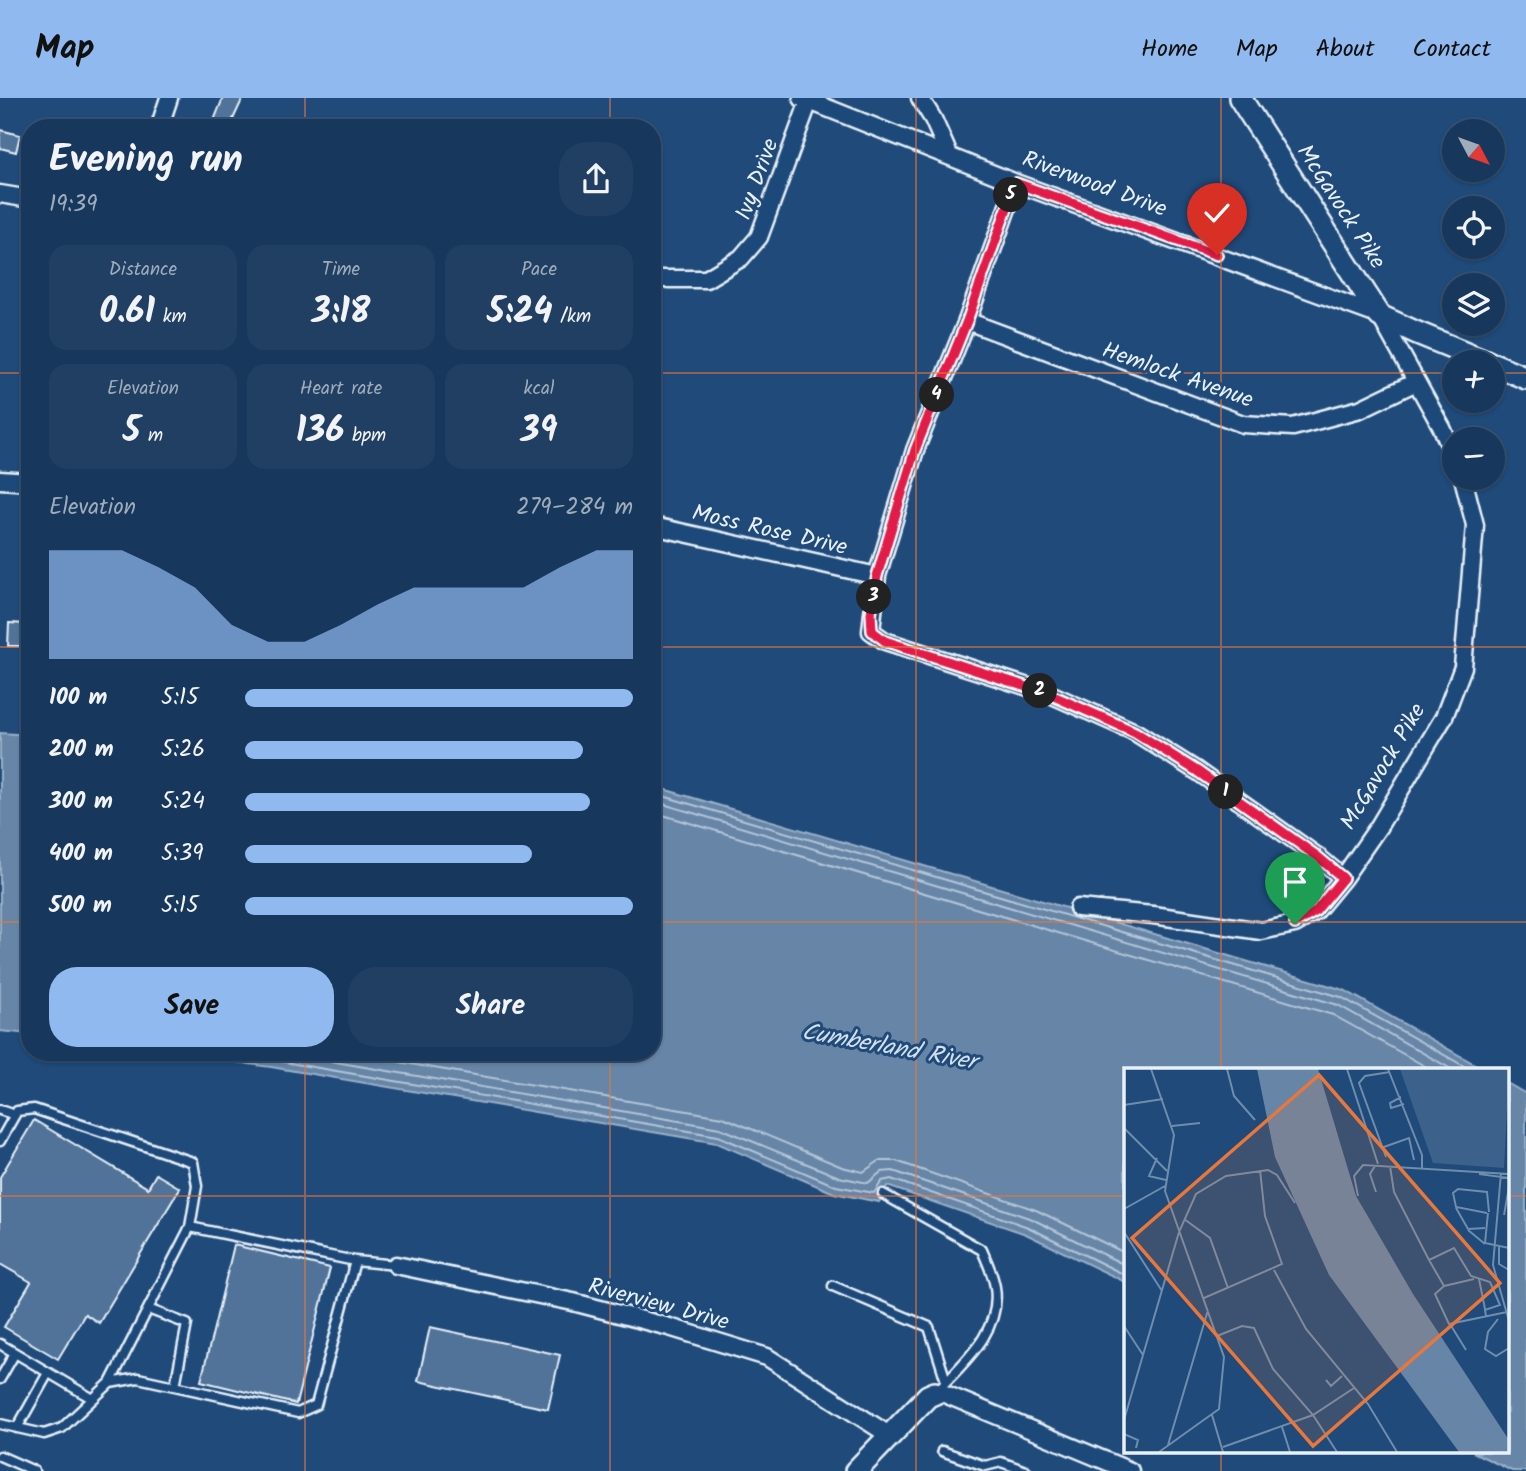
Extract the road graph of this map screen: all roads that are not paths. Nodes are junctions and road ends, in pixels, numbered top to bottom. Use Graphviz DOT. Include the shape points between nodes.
graph roads {
  1 [pos="169,98"];
  2 [pos="920,98"];
  3 [pos="1240,98"];
  4 [pos="805,99"];
  5 [pos="162,119"];
  6 [pos="948,155"];
  7 [pos="1016,183"];
  8 [pos="0,194"];
  9 [pos="21,198"];
  10 [pos="661,277"];
  11 [pos="1380,316"];
  12 [pos="967,321"];
  13 [pos="1459,350"];
  14 [pos="1505,369"];
  15 [pos="1526,378"];
  16 [pos="1416,382"];
  17 [pos="1442,428"];
  18 [pos="0,480"];
  19 [pos="21,481"];
  20 [pos="1467,490"];
  21 [pos="661,528"];
  22 [pos="877,576"];
  23 [pos="1343,878"];
  24 [pos="1078,908"];
  25 [pos="0,1110"];
  26 [pos="15,1115"];
  27 [pos="0,1141"];
  28 [pos="883,1194"];
  29 [pos="190,1227"];
  30 [pos="355,1261"];
  31 [pos="396,1265"];
  32 [pos="833,1286"];
  33 [pos="148,1309"];
  34 [pos="0,1344"];
  35 [pos="15,1353"];
  36 [pos="48,1373"];
  37 [pos="0,1378"];
  38 [pos="110,1383"];
  39 [pos="175,1386"];
  40 [pos="941,1387"];
  41 [pos="93,1399"];
  42 [pos="0,1424"];
  43 [pos="17,1428"];
  44 [pos="889,1435"];
  45 [pos="942,1451"];
  46 [pos="0,1456"];
  47 [pos="1001,1461"];
  48 [pos="34,1471"];
  49 [pos="856,1471"];
  50 [pos="998,1471"];
  51 [pos="1026,1471"];
  52 [pos="1130,1471"];
  1 -- 5 [label="street"];
  2 -- 6 [label="street"];
  3 -- 11 [label="street, McGavock Pike"];
  4 -- 6 [label="street, Riverwood Drive"];
  4 -- 10 [label="street, Ivy Drive" via="760,237 741,258 706,279"];
  6 -- 7 [label="street, Riverwood Drive"];
  7 -- 11 [label="street, Riverwood Drive"];
  7 -- 12 [label="street"];
  8 -- 9 [label="street"];
  11 -- 13 [label="street, Riverwood Drive"];
  11 -- 16 [label="street, McGavock Pike"];
  12 -- 16 [label="street, Hemlock Avenue" via="1244,424 1293,427 1360,409"];
  12 -- 22 [label="street" via="915,450"];
  14 -- 15 [label="street"];
  16 -- 17 [label="street, McGavock Pike"];
  18 -- 19 [label="street"];
  20 -- 23 [label="street, McGavock Pike" via="1475,525 1463,667 1444,717"];
  21 -- 22 [label="street, Moss Rose Drive"];
  22 -- 23 [label="street" via="872,631 885,641 1049,694 1135,732 1197,771"];
  23 -- 24 [label="street, McGavock Pike" via="1315,912 1295,924 1261,931"];
  25 -- 26 [label="lane"];
  26 -- 27 [label="lane"];
  26 -- 29 [label="lane" via="34,1109 193,1162 197,1186"];
  28 -- 40 [label="lane" via="982,1250 995,1287 990,1328"];
  29 -- 30 [label="lane"];
  29 -- 33 [label="lane"];
  30 -- 31 [label="lane"];
  30 -- 39 [label="lane" via="316,1405 298,1413"];
  31 -- 44 [label="street, Riverview Drive" via="573,1302 767,1357"];
  32 -- 40 [label="lane" via="929,1327"];
  33 -- 38 [label="lane"];
  33 -- 39 [label="lane" via="187,1324"];
  34 -- 35 [label="lane"];
  35 -- 36 [label="lane"];
  35 -- 37 [label="lane"];
  36 -- 41 [label="lane"];
  36 -- 43 [label="lane"];
  38 -- 39 [label="lane" via="138,1378"];
  38 -- 41 [label="lane"];
  40 -- 44 [label="street"];
  40 -- 52 [label="street" via="945,1394"];
  41 -- 43 [label="lane" via="62,1428 44,1434"];
  42 -- 43 [label="lane"];
  44 -- 49 [label="street"];
  45 -- 47 [label="lane" via="985,1466"];
  46 -- 48 [label="lane"];
  47 -- 50 [label="lane"];
  47 -- 51 [label="lane"];
}
